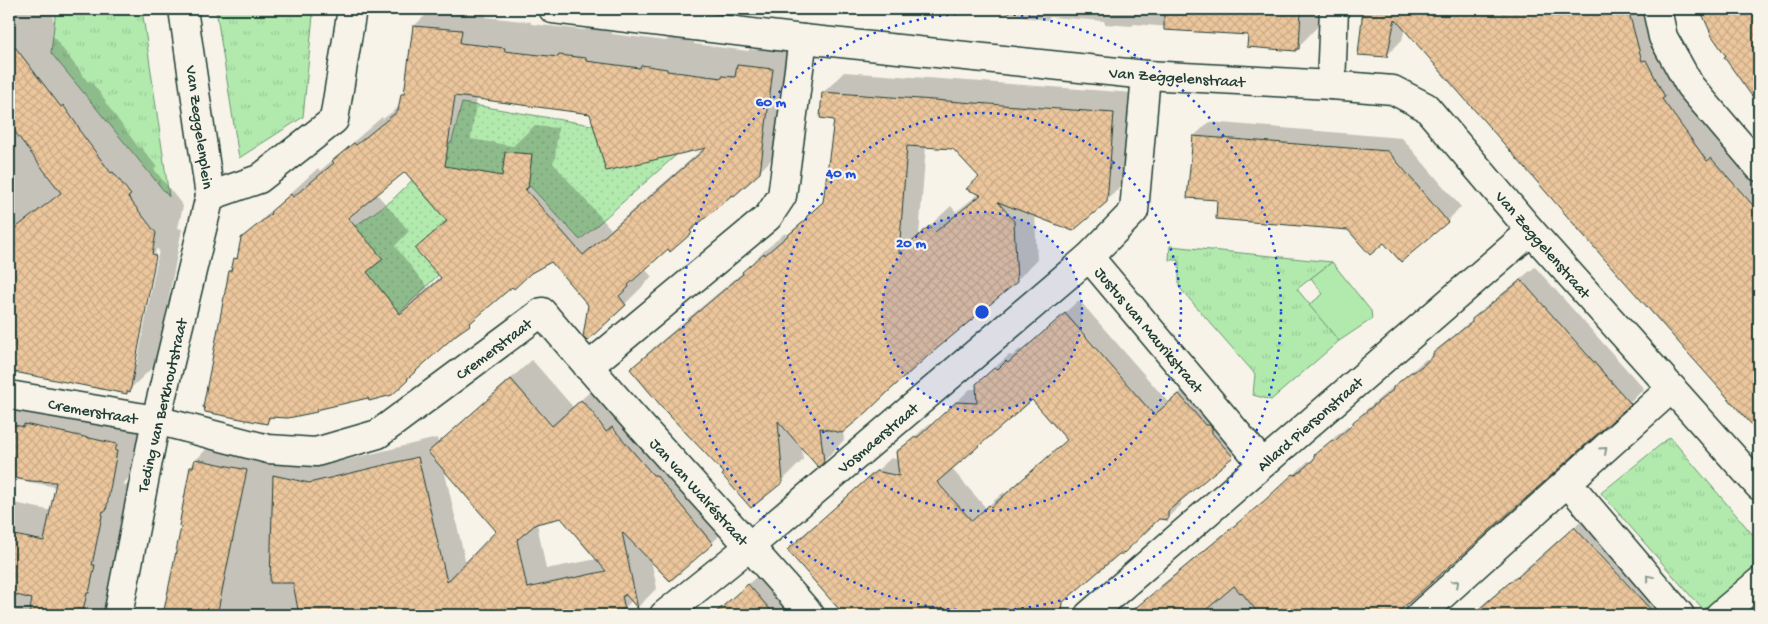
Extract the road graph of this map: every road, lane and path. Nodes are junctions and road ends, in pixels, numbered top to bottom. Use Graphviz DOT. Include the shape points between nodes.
graph roads {
  1 [pos="183,9"];
  2 [pos="352,9"];
  3 [pos="554,9"];
  4 [pos="1334,9"];
  5 [pos="1657,9"];
  6 [pos="802,40"];
  7 [pos="1146,75"];
  8 [pos="1331,85"];
  9 [pos="1759,167"];
  10 [pos="210,196"];
  11 [pos="1531,231"];
  12 [pos="1089,256"];
  13 [pos="588,367"];
  14 [pos="1672,388"];
  15 [pos="9,395"];
  16 [pos="156,420"];
  17 [pos="1262,463"];
  18 [pos="1568,483"];
  19 [pos="1759,486"];
  20 [pos="750,546"];
  21 [pos="1759,582"];
  22 [pos="118,615"];
  23 [pos="664,615"];
  24 [pos="810,615"];
  25 [pos="1089,615"];
  26 [pos="1420,615"];
  27 [pos="1680,615"];
  28 [pos="1720,615"];
  1 -- 10 [label="street, Van Zeggelenplein"];
  2 -- 10 [label="street, Van Zeggelenplein" via="334,120 259,179"];
  3 -- 6 [label="street, Van Zeggelenstraat"];
  4 -- 8 [label="street"];
  5 -- 9 [label="street" via="1663,38 1690,86"];
  6 -- 7 [label="street, Van Zeggelenstraat"];
  6 -- 13 [label="street" via="782,196 768,217"];
  7 -- 8 [label="street, Van Zeggelenstraat"];
  7 -- 12 [label="street, Justus van Maurikstraat" via="1134,211"];
  8 -- 11 [label="street, Van Zeggelenstraat" via="1393,90 1426,107"];
  10 -- 16 [label="street, Teding van Berkhoutstraat"];
  11 -- 14 [label="street, Van Zeggelenstraat"];
  11 -- 17 [label="street, Allard Piersonstraat"];
  12 -- 17 [label="street, Justus van Maurikstraat"];
  12 -- 20 [label="street, Vosmaerstraat"];
  13 -- 16 [label="street, Cremerstraat" via="542,312 378,434 316,452 268,449"];
  13 -- 20 [label="street, Jan van Walréstraat"];
  18 -- 14 [label="street, one-way"];
  14 -- 19 [label="street, Van Zeggelenstraat"];
  15 -- 16 [label="street, Cremerstraat"];
  16 -- 22 [label="street, Teding van Berkhoutstraat"];
  17 -- 25 [label="street, Allard Piersonstraat"];
  26 -- 18 [label="street, one-way"];
  27 -- 18 [label="street, one-way"];
  20 -- 23 [label="street, Vosmaerstraat"];
  20 -- 24 [label="street, Jan van Walréstraat"];
  21 -- 28 [label="street"];
}
